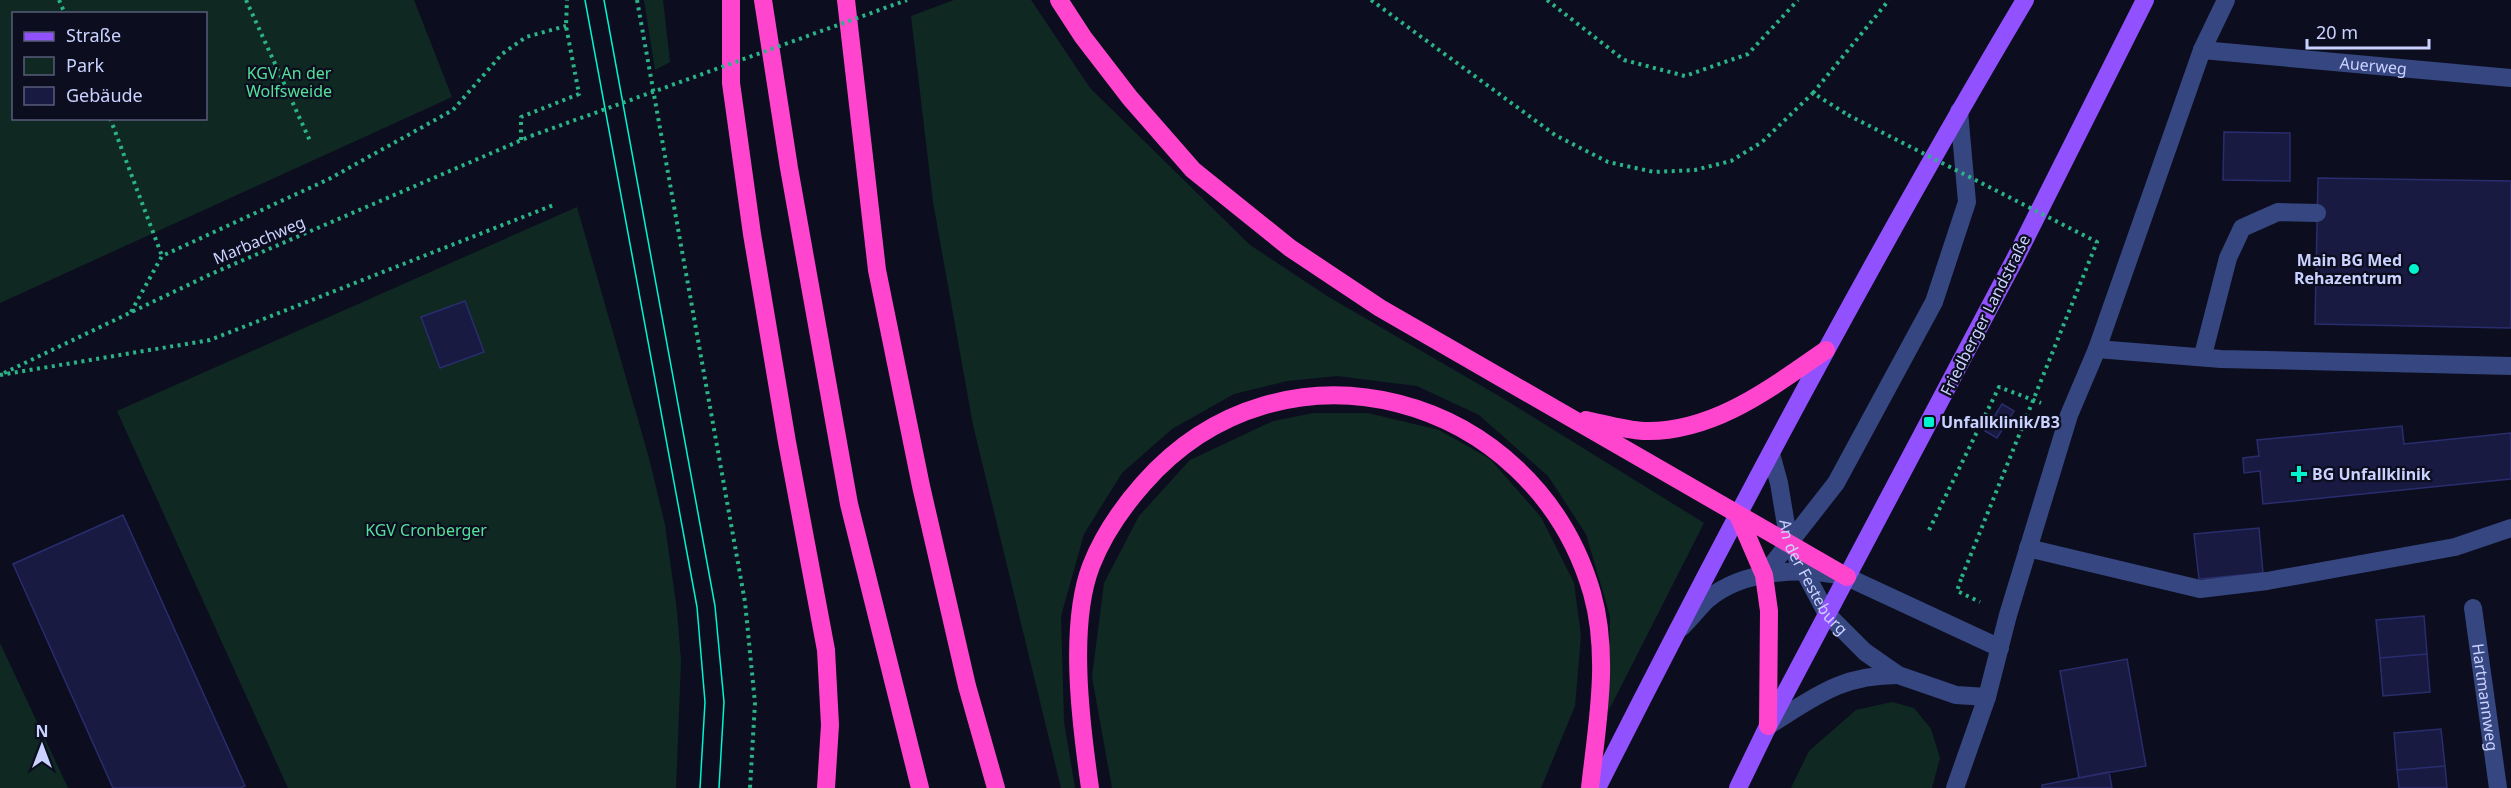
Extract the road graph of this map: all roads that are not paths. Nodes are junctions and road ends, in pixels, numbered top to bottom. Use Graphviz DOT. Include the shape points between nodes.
graph roads {
  1 [pos="731,0"];
  2 [pos="763,0"];
  3 [pos="846,0"];
  4 [pos="1059,0"];
  5 [pos="2025,0"];
  6 [pos="2145,0"];
  7 [pos="2226,0"];
  8 [pos="2202,50"];
  9 [pos="2511,78"];
  10 [pos="1959,111"];
  11 [pos="2317,213"];
  12 [pos="2097,349"];
  13 [pos="1826,351"];
  14 [pos="2203,355"];
  15 [pos="2511,366"];
  16 [pos="1569,417"];
  17 [pos="1771,454"];
  18 [pos="1738,514"];
  19 [pos="2511,528"];
  20 [pos="1789,543"];
  21 [pos="2028,548"];
  22 [pos="1803,572"];
  23 [pos="1764,575"];
  24 [pos="1847,577"];
  25 [pos="2473,608"];
  26 [pos="1827,614"];
  27 [pos="1674,635"];
  28 [pos="2000,648"];
  29 [pos="1898,675"];
  30 [pos="1988,697"];
  31 [pos="1768,726"];
  32 [pos="826,788"];
  33 [pos="920,788"];
  34 [pos="996,788"];
  35 [pos="1090,788"];
  36 [pos="1590,788"];
  37 [pos="1597,788"];
  38 [pos="1738,788"];
  39 [pos="1955,788"];
  40 [pos="2498,788"];
  1 -- 32 [label="highway" via="731,82 752,234 826,650 830,725"];
  2 -- 33 [label="highway" via="849,504"];
  3 -- 34 [label="highway" via="877,270 921,486 967,686"];
  4 -- 16 [label="highway" via="1130,98 1193,170 1290,248 1380,308"];
  5 -- 10 [label="main road"];
  6 -- 24 [label="main road, Friedberger Landstraße" via="2010,269"];
  7 -- 8 [label="street"];
  8 -- 9 [label="street, Auerweg"];
  8 -- 12 [label="street"];
  10 -- 13 [label="main road"];
  10 -- 20 [label="street" via="1967,202 1934,302 1836,483"];
  11 -- 14 [label="street" via="2278,212 2242,228 2228,258"];
  12 -- 14 [label="street"];
  12 -- 21 [label="street" via="2069,415"];
  13 -- 16 [label="highway" via="1730,411 1680,428 1645,431"];
  13 -- 17 [label="main road"];
  14 -- 15 [label="street" via="2221,359"];
  16 -- 18 [label="highway"];
  17 -- 18 [label="main road"];
  17 -- 20 [label="street, An der Festeburg"];
  18 -- 20 [label="highway"];
  18 -- 23 [label="highway"];
  18 -- 27 [label="main road"];
  19 -- 21 [label="street" via="2455,547 2200,590"];
  20 -- 22 [label="street, An der Festeburg"];
  20 -- 23 [label="street"];
  20 -- 24 [label="highway"];
  21 -- 28 [label="street"];
  22 -- 23 [label="street"];
  22 -- 24 [label="street, An der Festeburg"];
  22 -- 26 [label="street, An der Festeburg"];
  23 -- 27 [label="street" via="1727,587 1708,600"];
  23 -- 31 [label="highway" via="1769,611"];
  24 -- 26 [label="main road, Friedberger Landstraße"];
  24 -- 28 [label="street, An der Festeburg"];
  25 -- 40 [label="street, Hartmannweg"];
  26 -- 29 [label="street, An der Festeburg" via="1865,652"];
  26 -- 31 [label="main road, Friedberger Landstraße"];
  27 -- 37 [label="main road"];
  28 -- 30 [label="street"];
  29 -- 30 [label="street, An der Festeburg" via="1956,695"];
  29 -- 31 [label="street, An der Festeburg" via="1873,675 1840,683"];
  30 -- 39 [label="street"];
  31 -- 38 [label="main road, Friedberger Landstraße"];
  35 -- 36 [label="highway" via="1079,655 1090,569 1105,534 1157,469 1208,429 1276,404 1342,396 1416,407 1473,434 1506,457 1559,516 1589,585 1601,638"];
}
